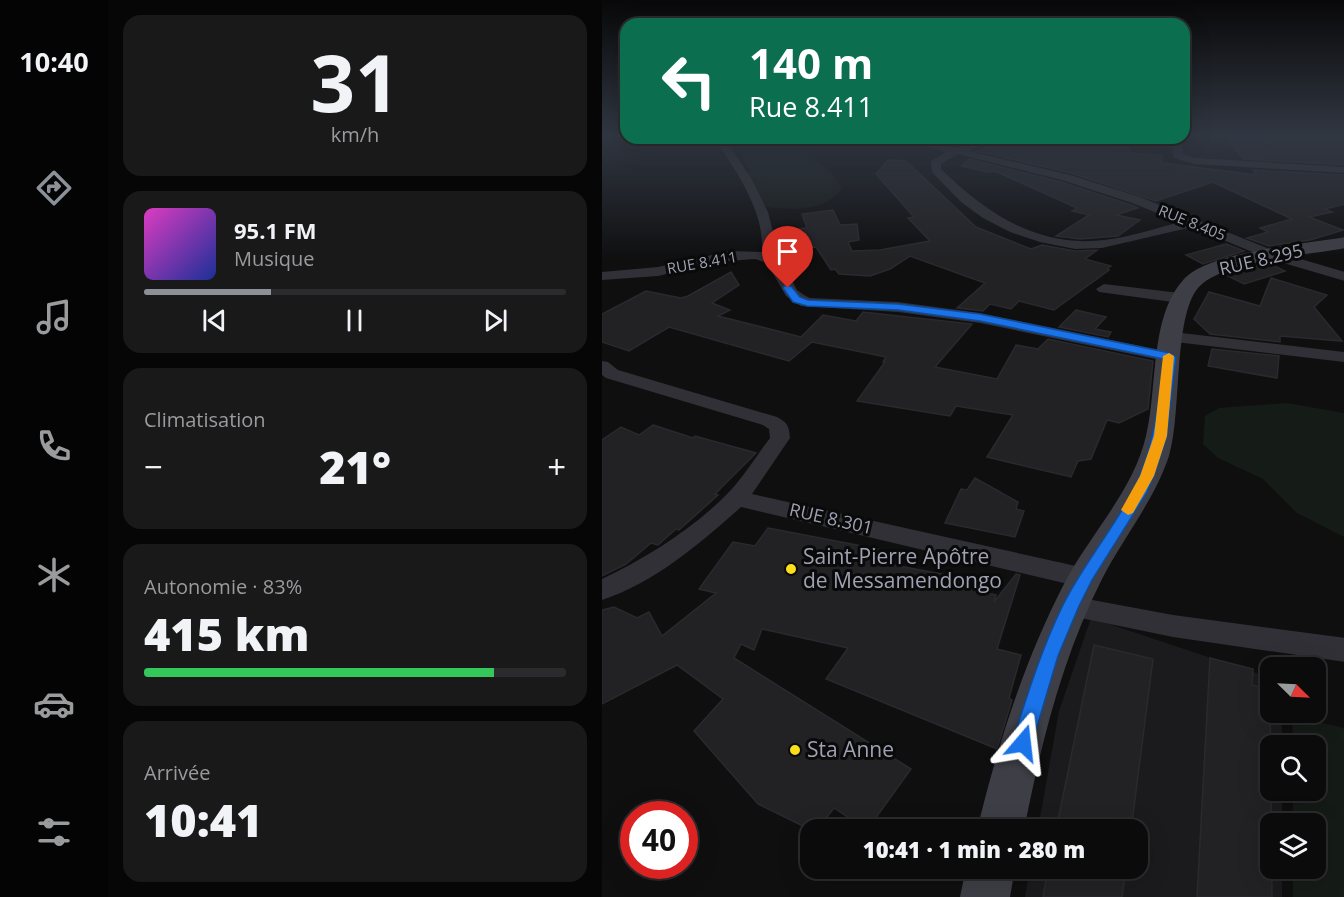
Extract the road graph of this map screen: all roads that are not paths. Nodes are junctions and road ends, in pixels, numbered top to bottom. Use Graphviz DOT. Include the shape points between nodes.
graph roads {
  1 [pos="744,177"];
  2 [pos="943,177"];
  3 [pos="1065,177"];
  4 [pos="1192,223"];
  5 [pos="1344,242"];
  6 [pos="1272,255"];
  7 [pos="769,257"];
  8 [pos="602,276"];
  9 [pos="1344,277"];
  10 [pos="1104,289"];
  11 [pos="1180,298"];
  12 [pos="1172,347"];
  13 [pos="1344,357"];
  14 [pos="602,366"];
  15 [pos="737,498"];
  16 [pos="1085,578"];
  17 [pos="602,590"];
  18 [pos="1071,606"];
  19 [pos="1344,650"];
  20 [pos="1002,819"];
  21 [pos="989,879"];
  22 [pos="985,897"];
  1 -- 7 [label="street" via="758,206 771,249"];
  2 -- 4 [label="street" via="962,197 1000,221 1072,244 1089,245"];
  3 -- 4 [label="street, RUE 8.405"];
  4 -- 6 [label="street, RUE 8.405"];
  5 -- 6 [label="street, RUE 8.295"];
  6 -- 9 [label="street, RUE 8.405"];
  6 -- 11 [label="street, RUE 8.295" via="1201,275"];
  7 -- 8 [label="street, RUE 8.411" via="719,257 666,270"];
  7 -- 12 [label="street" via="791,294 807,303 898,307"];
  10 -- 11 [label="street"];
  11 -- 12 [label="street"];
  12 -- 13 [label="street"];
  12 -- 16 [label="street" via="1160,436 1147,476"];
  14 -- 15 [label="street" via="612,374 779,426 780,438"];
  15 -- 16 [label="street, RUE 8.301"];
  15 -- 17 [label="street" via="703,529 659,559"];
  16 -- 18 [label="street"];
  18 -- 19 [label="street" via="1121,618"];
  18 -- 20 [label="street" via="1049,656"];
  21 -- 22 [label="street"];
}
